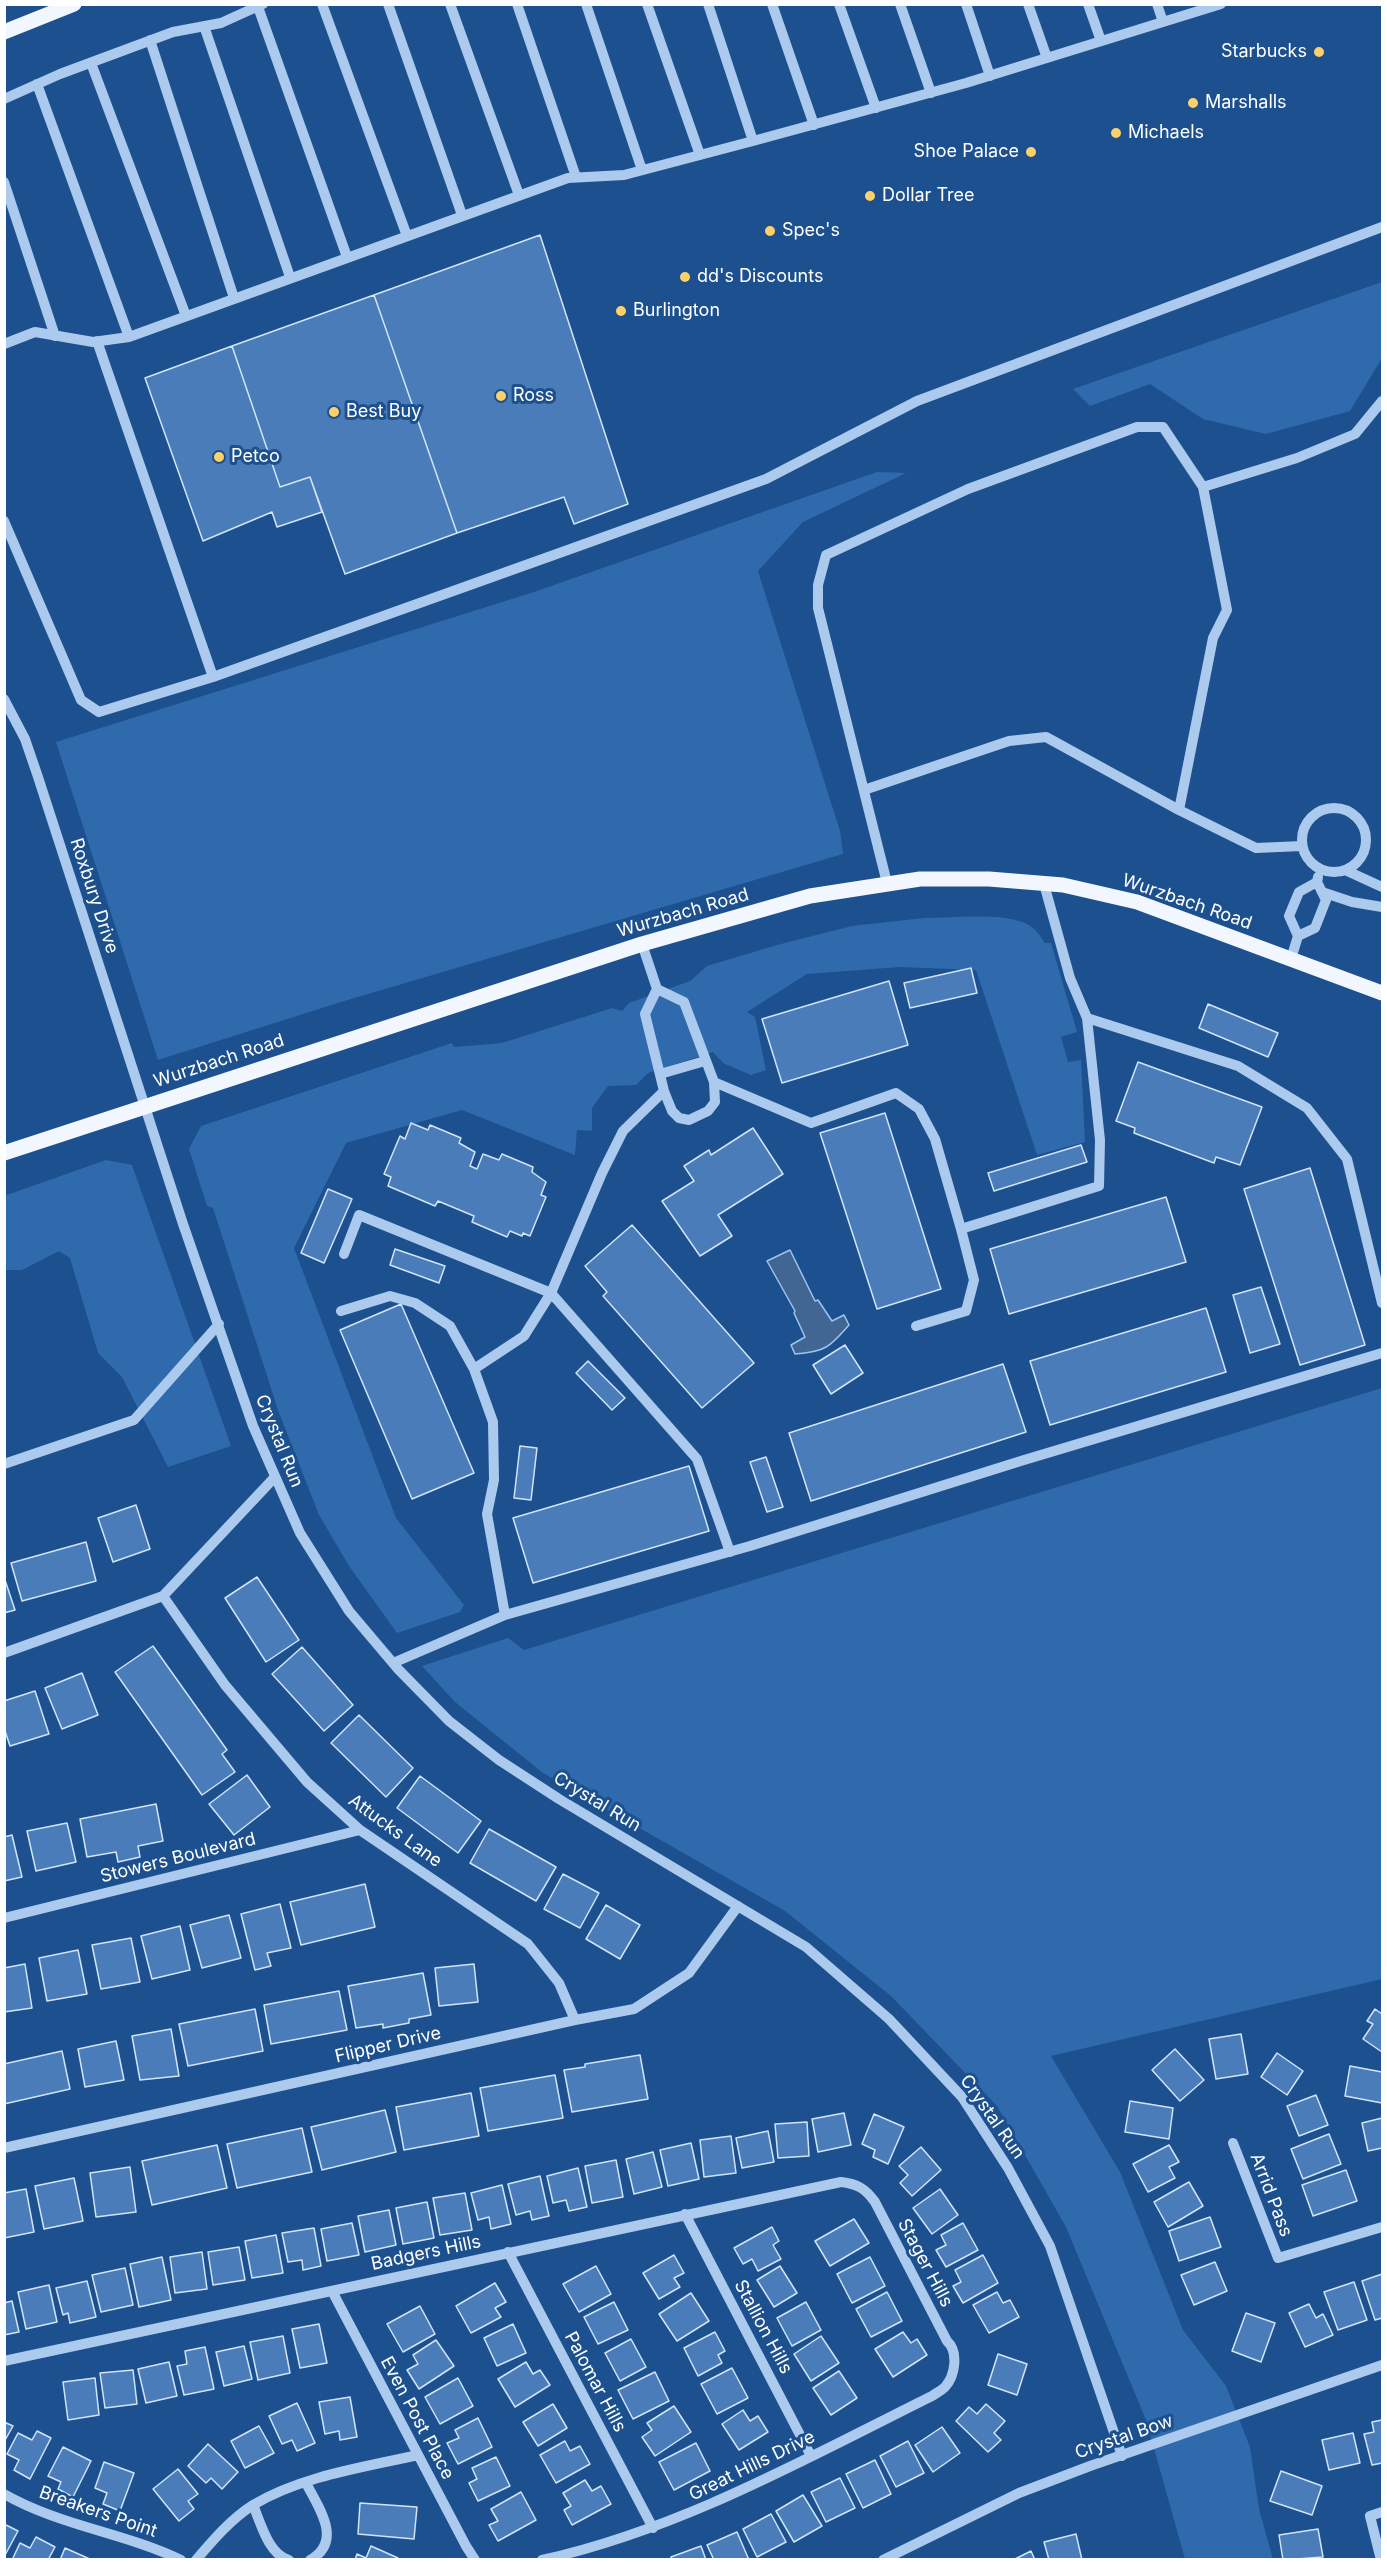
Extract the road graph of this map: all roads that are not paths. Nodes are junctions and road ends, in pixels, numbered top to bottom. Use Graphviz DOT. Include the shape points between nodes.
graph roads {
  1 [pos="74,4"];
  2 [pos="322,4"];
  3 [pos="388,4"];
  4 [pos="450,4"];
  5 [pos="517,4"];
  6 [pos="586,4"];
  7 [pos="647,4"];
  8 [pos="708,4"];
  9 [pos="772,4"];
  10 [pos="839,4"];
  11 [pos="900,4"];
  12 [pos="966,4"];
  13 [pos="1028,4"];
  14 [pos="1088,4"];
  15 [pos="1157,4"];
  16 [pos="1215,5"];
  17 [pos="260,6"];
  18 [pos="1163,22"];
  19 [pos="204,26"];
  20 [pos="4,32"];
  21 [pos="150,40"];
  22 [pos="1101,41"];
  23 [pos="1047,58"];
  24 [pos="91,63"];
  25 [pos="990,76"];
  26 [pos="37,84"];
  27 [pos="930,93"];
  28 [pos="4,99"];
  29 [pos="876,108"];
  30 [pos="814,124"];
  31 [pos="753,141"];
  32 [pos="700,155"];
  33 [pos="642,170"];
  34 [pos="576,177"];
  35 [pos="4,183"];
  36 [pos="519,195"];
  37 [pos="462,215"];
  38 [pos="1383,227"];
  39 [pos="407,236"];
  40 [pos="347,257"];
  41 [pos="290,277"];
  42 [pos="234,298"];
  43 [pos="186,316"];
  44 [pos="55,336"];
  45 [pos="129,338"];
  46 [pos="97,341"];
  47 [pos="4,344"];
  48 [pos="1383,401"];
  49 [pos="1203,487"];
  50 [pos="4,521"];
  51 [pos="213,677"];
  52 [pos="4,699"];
  53 [pos="864,790"];
  54 [pos="1179,810"];
  55 [pos="1302,846"];
  56 [pos="1320,869"];
  57 [pos="1345,870"];
  58 [pos="887,884"];
  59 [pos="1044,884"];
  60 [pos="1319,887"];
  61 [pos="1383,887"];
  62 [pos="1383,907"];
  63 [pos="1298,936"];
  64 [pos="642,944"];
  65 [pos="1291,959"];
  66 [pos="657,989"];
  67 [pos="1383,993"];
  68 [pos="1087,1018"];
  69 [pos="705,1060"];
  70 [pos="660,1074"];
  71 [pos="714,1082"];
  72 [pos="664,1091"];
  73 [pos="144,1106"];
  74 [pos="4,1153"];
  75 [pos="961,1229"];
  76 [pos="344,1254"];
  77 [pos="551,1293"];
  78 [pos="1383,1303"];
  79 [pos="341,1311"];
  80 [pos="219,1324"];
  81 [pos="916,1326"];
  82 [pos="1383,1353"];
  83 [pos="474,1368"];
  84 [pos="4,1464"];
  85 [pos="274,1478"];
  86 [pos="730,1552"];
  87 [pos="163,1596"];
  88 [pos="505,1615"];
  89 [pos="4,1653"];
  90 [pos="393,1663"];
  91 [pos="360,1830"];
  92 [pos="738,1906"];
  93 [pos="4,1918"];
  94 [pos="575,2020"];
  95 [pos="1233,2143"];
  96 [pos="4,2148"];
  97 [pos="855,2183"];
  98 [pos="685,2214"];
  99 [pos="1383,2227"];
  100 [pos="508,2252"];
  101 [pos="332,2291"];
  102 [pos="4,2361"];
  103 [pos="954,2364"];
  104 [pos="1383,2365"];
  105 [pos="418,2455"];
  106 [pos="811,2456"];
  107 [pos="1122,2456"];
  108 [pos="306,2483"];
  109 [pos="4,2494"];
  110 [pos="253,2505"];
  111 [pos="1383,2512"];
  112 [pos="653,2528"];
  113 [pos="181,2559"];
  114 [pos="196,2559"];
  115 [pos="289,2559"];
  116 [pos="310,2559"];
  117 [pos="476,2559"];
  118 [pos="542,2559"];
  119 [pos="883,2559"];
  120 [pos="1382,2559"];
  1 -- 20 [label="main road"];
  2 -- 39 [label="street"];
  3 -- 37 [label="street"];
  4 -- 36 [label="street"];
  5 -- 34 [label="street"];
  6 -- 33 [label="street"];
  7 -- 32 [label="street"];
  8 -- 31 [label="street"];
  9 -- 30 [label="street"];
  10 -- 29 [label="street"];
  11 -- 27 [label="street"];
  12 -- 25 [label="street"];
  13 -- 23 [label="street"];
  14 -- 22 [label="street"];
  15 -- 18 [label="street"];
  16 -- 18 [label="street"];
  17 -- 19 [label="street"];
  17 -- 40 [label="street"];
  18 -- 22 [label="street"];
  19 -- 21 [label="street"];
  19 -- 41 [label="street"];
  21 -- 24 [label="street"];
  21 -- 42 [label="street"];
  22 -- 23 [label="street"];
  23 -- 25 [label="street"];
  24 -- 26 [label="street"];
  24 -- 43 [label="street"];
  25 -- 27 [label="street"];
  26 -- 28 [label="street"];
  26 -- 45 [label="street"];
  27 -- 29 [label="street"];
  29 -- 30 [label="street"];
  30 -- 31 [label="street"];
  31 -- 32 [label="street"];
  32 -- 33 [label="street"];
  33 -- 34 [label="street" via="624,175"];
  34 -- 36 [label="street"];
  35 -- 44 [label="street"];
  36 -- 37 [label="street"];
  37 -- 39 [label="street"];
  38 -- 51 [label="street" via="917,401 766,479"];
  39 -- 40 [label="street"];
  40 -- 41 [label="street"];
  41 -- 42 [label="street"];
  42 -- 43 [label="street"];
  43 -- 45 [label="street"];
  44 -- 46 [label="street"];
  44 -- 47 [label="street" via="34,332"];
  45 -- 46 [label="street"];
  46 -- 51 [label="street"];
  48 -- 49 [label="street" via="1355,434 1298,458"];
  49 -- 53 [label="street" via="1163,427 1137,428 968,489 826,555 818,585 818,608"];
  49 -- 54 [label="street" via="1227,610 1213,638"];
  50 -- 51 [label="street" via="81,700 99,712"];
  52 -- 73 [label="street, Roxbury Drive" via="25,739"];
  53 -- 54 [label="street" via="1009,741 1046,737"];
  53 -- 58 [label="street"];
  54 -- 55 [label="street" via="1256,848"];
  55 -- 56 [label="street"];
  55 -- 57 [label="street" via="1309,819 1326,809 1345,810 1360,822 1366,840 1360,858"];
  56 -- 57 [label="street"];
  56 -- 60 [label="street"];
  57 -- 61 [label="street"];
  58 -- 59 [label="main road, Wurzbach Road" via="920,879 989,879"];
  58 -- 64 [label="main road, Wurzbach Road" via="810,896"];
  59 -- 65 [label="main road, Wurzbach Road" via="1137,902"];
  59 -- 68 [label="street" via="1070,978"];
  60 -- 62 [label="street" via="1352,902"];
  60 -- 63 [label="street" via="1326,900 1316,928"];
  60 -- 63 [label="street" via="1299,892 1289,916"];
  63 -- 65 [label="street"];
  64 -- 66 [label="street"];
  64 -- 73 [label="main road, Wurzbach Road"];
  65 -- 67 [label="main road, Wurzbach Road"];
  66 -- 69 [label="street" via="684,1002"];
  66 -- 70 [label="street" via="645,1014"];
  68 -- 75 [label="street" via="1100,1140 1099,1186"];
  68 -- 78 [label="street" via="1238,1066 1308,1108 1347,1159"];
  69 -- 70 [label="street"];
  69 -- 71 [label="street"];
  70 -- 72 [label="street"];
  71 -- 72 [label="street" via="715,1102 708,1111 689,1120 672,1111"];
  71 -- 75 [label="street" via="811,1123 896,1093 919,1109 935,1139"];
  72 -- 77 [label="street" via="623,1131"];
  73 -- 74 [label="main road, Wurzbach Road"];
  73 -- 80 [label="street, Crystal Run"];
  75 -- 81 [label="street" via="974,1280 966,1311"];
  76 -- 77 [label="street" via="359,1215"];
  77 -- 83 [label="street" via="524,1336"];
  77 -- 86 [label="street" via="697,1459"];
  79 -- 83 [label="street" via="390,1296 415,1303 450,1326"];
  80 -- 84 [label="street" via="134,1420"];
  80 -- 85 [label="street, Crystal Run"];
  82 -- 86 [label="street"];
  83 -- 88 [label="street" via="493,1422 494,1480 487,1514"];
  85 -- 87 [label="street"];
  85 -- 90 [label="street, Crystal Run" via="300,1533 349,1611"];
  86 -- 88 [label="street"];
  87 -- 89 [label="street"];
  87 -- 91 [label="street, Attucks Lane" via="225,1684 307,1782"];
  88 -- 90 [label="street"];
  90 -- 92 [label="street, Crystal Run" via="449,1721 499,1760"];
  91 -- 93 [label="street, Stowers Boulevard"];
  91 -- 94 [label="street, Attucks Lane" via="528,1944 559,1983"];
  92 -- 94 [label="street, Flipper Drive" via="689,1973 633,2009"];
  92 -- 107 [label="street, Crystal Run" via="807,1947 889,2019 962,2097 1008,2168 1050,2246"];
  94 -- 96 [label="street, Flipper Drive"];
  95 -- 99 [label="street, Arrid Pass" via="1278,2258"];
  97 -- 98 [label="street, Badgers Hills" via="841,2182"];
  97 -- 103 [label="street, Stager Hills" via="875,2202 952,2345"];
  98 -- 100 [label="street, Badgers Hills"];
  98 -- 106 [label="street, Stallion Hills"];
  100 -- 101 [label="street, Badgers Hills"];
  100 -- 112 [label="street, Palomar Hills"];
  101 -- 102 [label="street, Badgers Hills"];
  101 -- 105 [label="street, Even Post Place"];
  103 -- 106 [label="street, Great Hills Drive" via="945,2387 932,2396"];
  104 -- 107 [label="street, Crystal Bow"];
  105 -- 108 [label="street"];
  105 -- 117 [label="street, Even Post Place"];
  106 -- 112 [label="street, Great Hills Drive"];
  107 -- 119 [label="street, Crystal Bow" via="1019,2493"];
  108 -- 110 [label="street"];
  108 -- 116 [label="street" via="328,2525 323,2547"];
  109 -- 113 [label="street, Breakers Point" via="39,2511"];
  110 -- 114 [label="street" via="220,2532"];
  110 -- 115 [label="street" via="273,2549"];
  111 -- 120 [label="street" via="1370,2516"];
  112 -- 118 [label="street, Great Hills Drive"];
}
